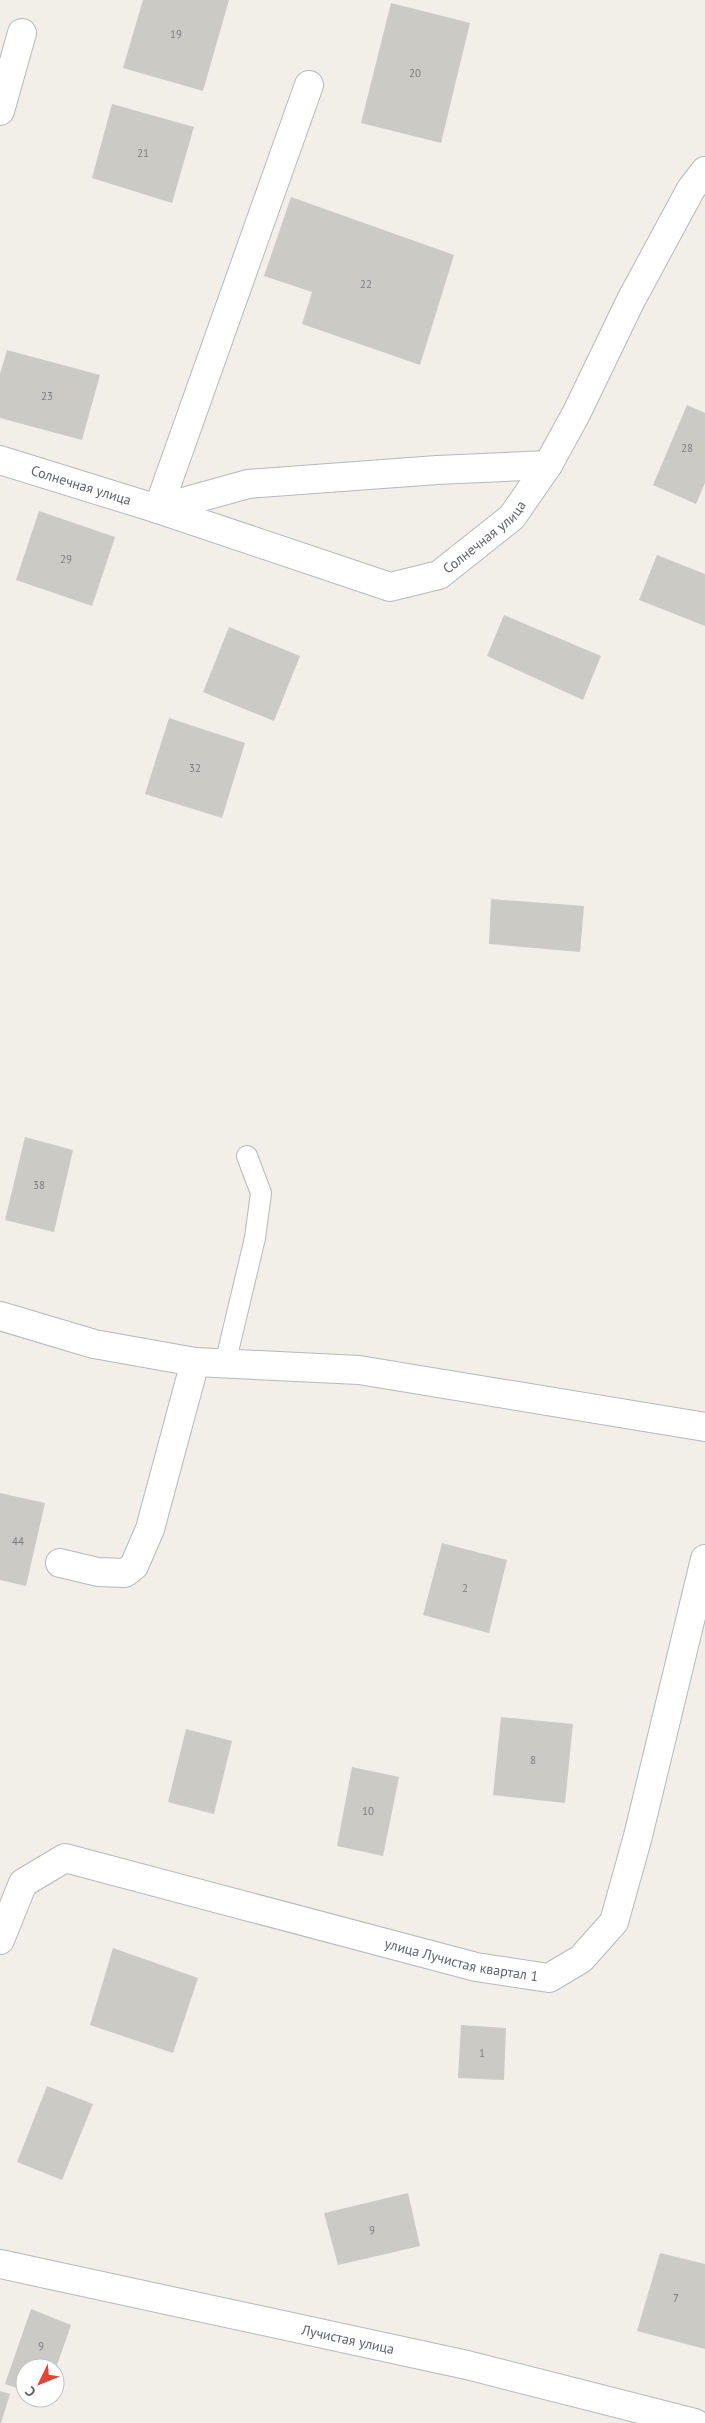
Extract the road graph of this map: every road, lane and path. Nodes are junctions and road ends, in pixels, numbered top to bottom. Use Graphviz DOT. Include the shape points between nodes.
graph roads {
  1 [pos="22,33"];
  2 [pos="309,84"];
  3 [pos="0,111"];
  4 [pos="705,171"];
  5 [pos="0,460"];
  6 [pos="548,466"];
  7 [pos="158,509"];
  8 [pos="247,1156"];
  9 [pos="0,1316"];
  10 [pos="195,1362"];
  11 [pos="225,1364"];
  12 [pos="705,1427"];
  13 [pos="705,1560"];
  14 [pos="60,1563"];
  15 [pos="0,1940"];
  16 [pos="0,2264"];
  17 [pos="695,2423"];
  1 -- 3 [label="street"];
  2 -- 7 [label="street"];
  4 -- 6 [label="street, Солнечная улица" via="691,189 630,300"];
  5 -- 7 [label="street, Солнечная улица"];
  6 -- 7 [label="street" via="437,470 248,484"];
  6 -- 7 [label="street, Солнечная улица" via="512,517 439,575 390,586"];
  8 -- 11 [label="lane" via="261,1193 255,1238"];
  9 -- 10 [label="street" via="94,1344"];
  10 -- 11 [label="street"];
  10 -- 14 [label="street" via="150,1529 134,1566 124,1573 98,1572"];
  11 -- 12 [label="street" via="359,1370"];
  13 -- 15 [label="street, улица Лучистая квартал 1" via="614,1922 581,1959 549,1978 476,1967 65,1858 23,1883"];
  16 -- 17 [label="street, Лучистая улица" via="467,2365"];
}
